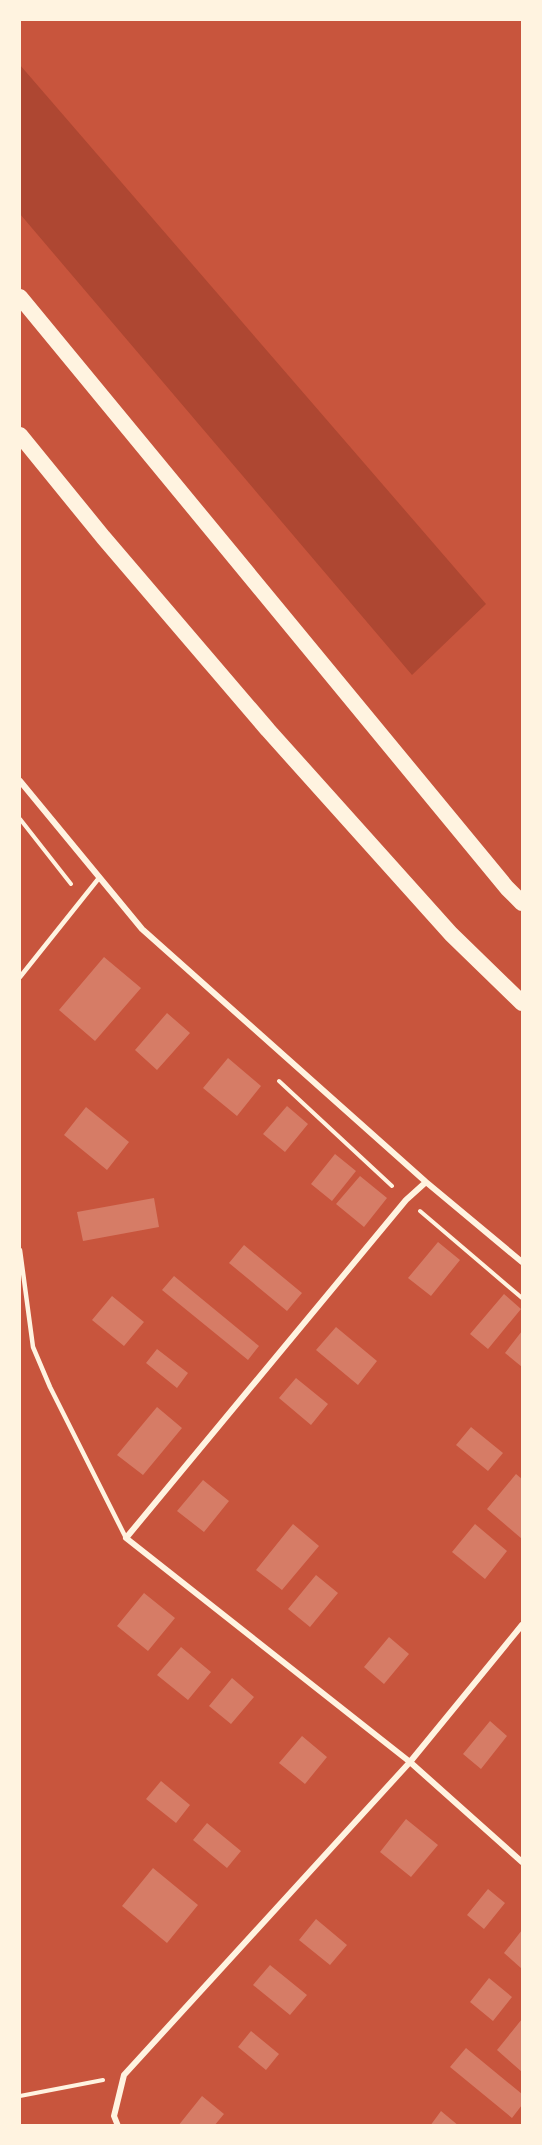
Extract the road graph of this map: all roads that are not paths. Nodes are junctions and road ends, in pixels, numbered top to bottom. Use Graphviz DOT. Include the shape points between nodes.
graph roads {
  1 [pos="20,297"];
  2 [pos="20,435"];
  3 [pos="20,781"];
  4 [pos="99,878"];
  5 [pos="522,903"];
  6 [pos="20,977"];
  7 [pos="522,1003"];
  8 [pos="426,1182"];
  9 [pos="20,1250"];
  10 [pos="522,1262"];
  11 [pos="126,1538"];
  12 [pos="522,1625"];
  13 [pos="410,1762"];
  14 [pos="522,1862"];
  15 [pos="118,2126"];
  1 -- 5 [label="highway"];
  2 -- 7 [label="highway" via="268,730 451,933"];
  3 -- 4 [label="street"];
  4 -- 6 [label="lane"];
  4 -- 8 [label="street" via="142,929"];
  8 -- 10 [label="street"];
  8 -- 11 [label="street" via="399,1209"];
  9 -- 11 [label="lane" via="33,1347"];
  11 -- 13 [label="street"];
  12 -- 13 [label="street"];
  13 -- 14 [label="street"];
  13 -- 15 [label="street" via="124,2075 114,2116"];
}
